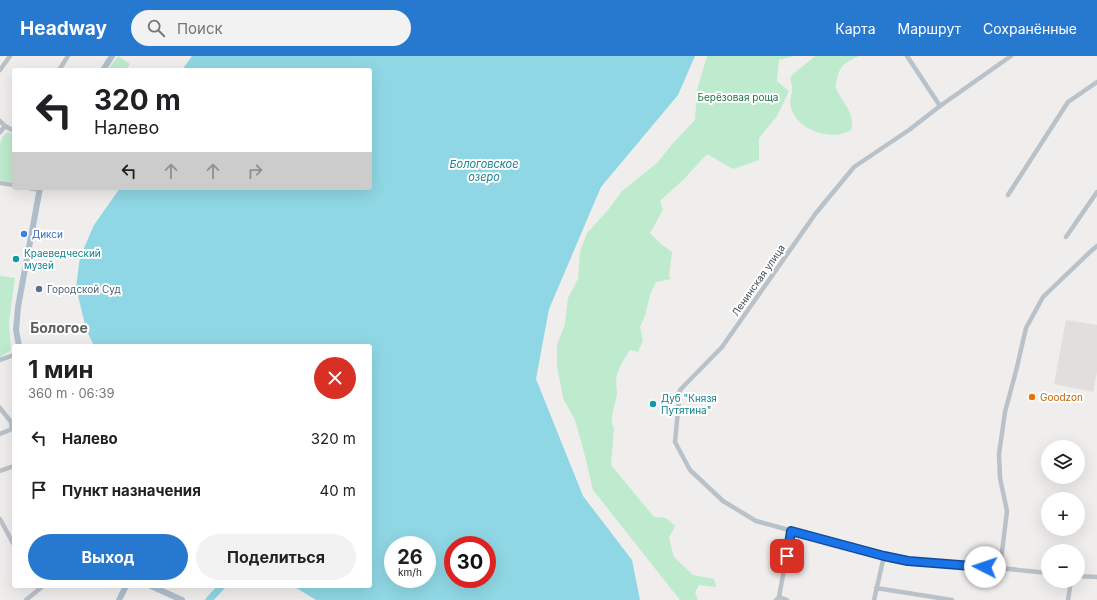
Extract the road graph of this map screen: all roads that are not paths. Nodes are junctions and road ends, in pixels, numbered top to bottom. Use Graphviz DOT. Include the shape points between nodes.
graph roads {
  1 [pos="10,56"];
  2 [pos="68,56"];
  3 [pos="112,56"];
  4 [pos="907,56"];
  5 [pos="1011,56"];
  6 [pos="60,68"];
  7 [pos="104,68"];
  8 [pos="0,70"];
  9 [pos="1097,82"];
  10 [pos="940,106"];
  11 [pos="0,121"];
  12 [pos="5,126"];
  13 [pos="12,130"];
  14 [pos="0,132"];
  15 [pos="0,183"];
  16 [pos="12,186"];
  17 [pos="40,190"];
  18 [pos="1097,192"];
  19 [pos="1008,195"];
  20 [pos="1066,238"];
  21 [pos="1097,246"];
  22 [pos="19,344"];
  23 [pos="12,355"];
  24 [pos="0,360"];
  25 [pos="0,408"];
  26 [pos="0,434"];
  27 [pos="12,467"];
  28 [pos="0,472"];
  29 [pos="0,520"];
  30 [pos="791,531"];
  31 [pos="12,541"];
  32 [pos="884,556"];
  33 [pos="1000,568"];
  34 [pos="1041,572"];
  35 [pos="1085,576"];
  36 [pos="1097,577"];
  37 [pos="38,588"];
  38 [pos="125,588"];
  39 [pos="155,588"];
  40 [pos="876,588"];
  41 [pos="1070,588"];
  42 [pos="777,598"];
  43 [pos="26,600"];
  44 [pos="119,600"];
  45 [pos="182,600"];
  46 [pos="787,600"];
  47 [pos="874,600"];
  48 [pos="952,600"];
  49 [pos="1068,600"];
  1 -- 8 [label="street"];
  2 -- 6 [label="street"];
  3 -- 7 [label="main road"];
  4 -- 10 [label="street"];
  5 -- 10 [label="street, Ленинская улица"];
  9 -- 19 [label="street" via="1068,102"];
  10 -- 30 [label="street, Ленинская улица" via="854,167 816,213 722,347 680,390 675,442 690,470 723,501 756,521"];
  11 -- 12 [label="street"];
  12 -- 13 [label="street"];
  12 -- 14 [label="street"];
  15 -- 16 [label="street"];
  17 -- 22 [label="main road" via="18,307 16,330"];
  18 -- 20 [label="street"];
  21 -- 33 [label="street" via="1044,297 1026,328 1005,412 999,454 1000,478 1007,511"];
  23 -- 24 [label="street"];
  25 -- 26 [label="street" via="11,422 12,429"];
  27 -- 28 [label="street"];
  29 -- 31 [label="street"];
  30 -- 32 [label="street, Ленинская улица"];
  30 -- 42 [label="street"];
  32 -- 33 [label="street, Ленинская улица" via="908,561"];
  32 -- 40 [label="street"];
  33 -- 34 [label="street, Ленинская улица"];
  35 -- 36 [label="street"];
  37 -- 43 [label="street"];
  38 -- 44 [label="main road"];
  39 -- 45 [label="main road"];
  40 -- 47 [label="street"];
  40 -- 48 [label="street"];
  41 -- 49 [label="street"];
  42 -- 46 [label="street"];
}
